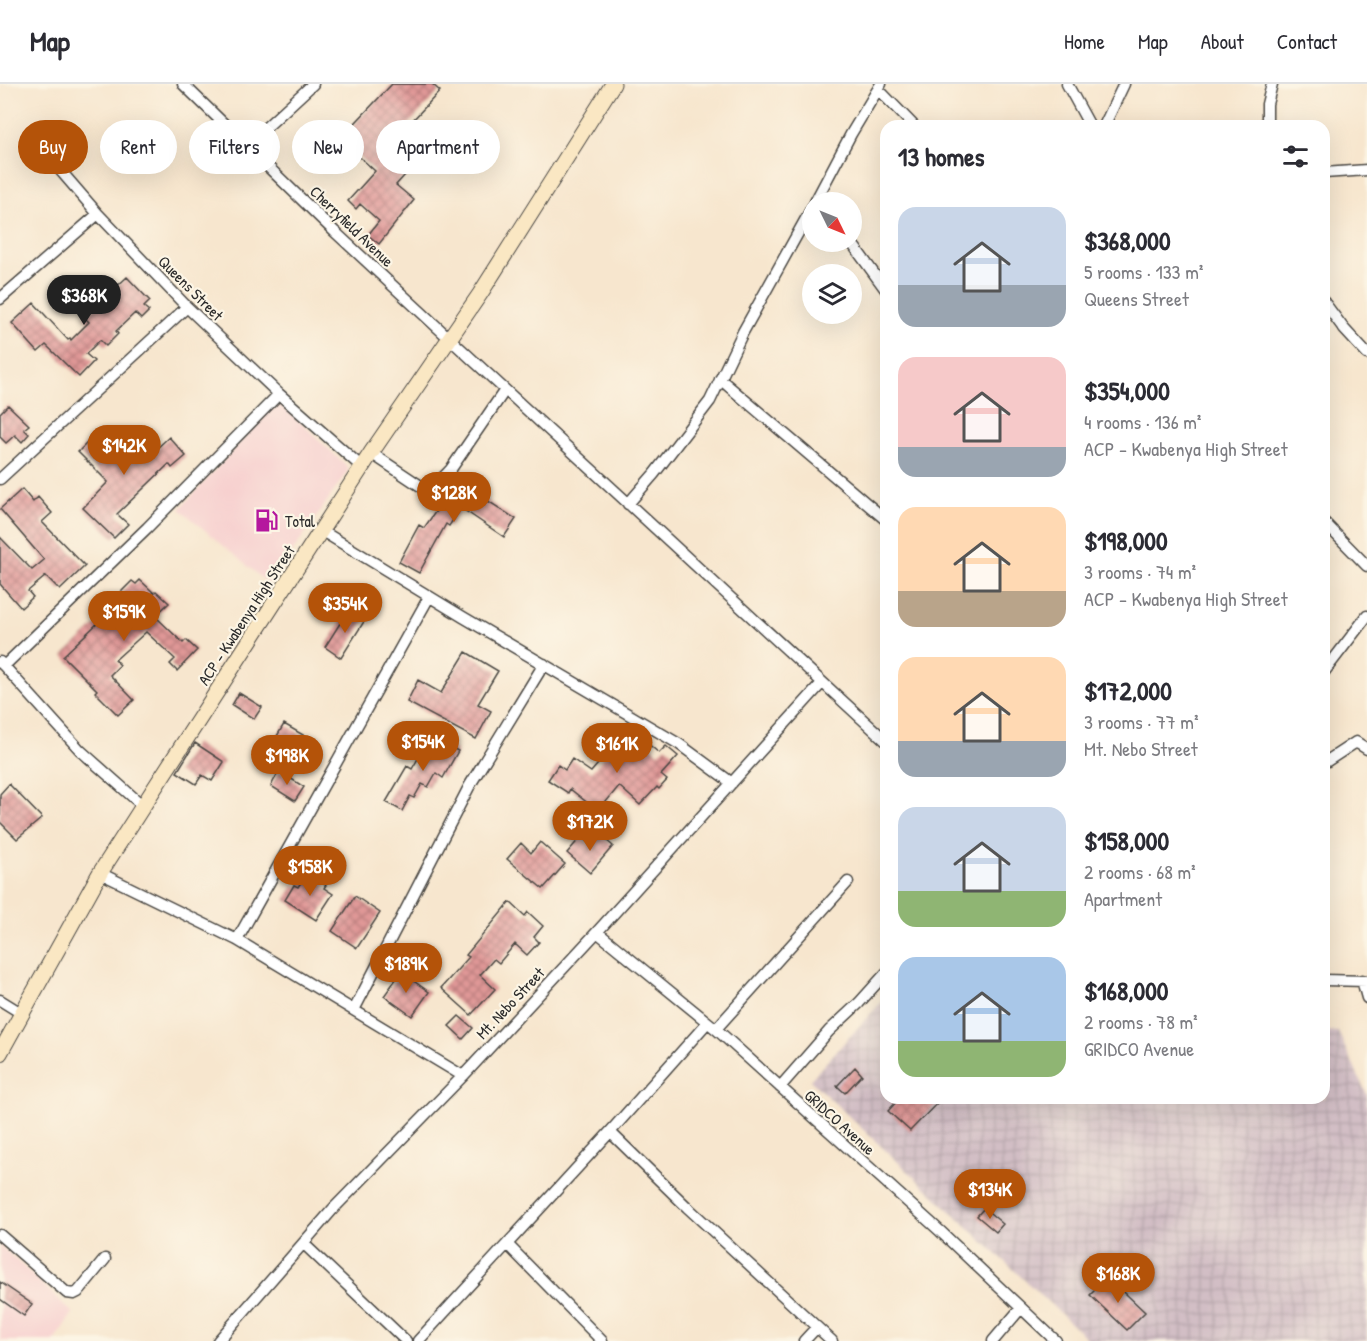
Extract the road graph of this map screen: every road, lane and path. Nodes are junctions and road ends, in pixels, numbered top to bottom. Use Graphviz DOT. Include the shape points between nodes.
graph roads {
  1 [pos="183,84"];
  2 [pos="313,84"];
  3 [pos="614,84"];
  4 [pos="1067,84"];
  5 [pos="1124,84"];
  6 [pos="1272,84"];
  7 [pos="879,86"];
  8 [pos="221,120"];
  9 [pos="274,120"];
  10 [pos="909,120"];
  11 [pos="1087,120"];
  12 [pos="1107,120"];
  13 [pos="1267,120"];
  14 [pos="1367,170"];
  15 [pos="1330,173"];
  16 [pos="64,174"];
  17 [pos="276,174"];
  18 [pos="821,192"];
  19 [pos="99,214"];
  20 [pos="802,226"];
  21 [pos="858,252"];
  22 [pos="880,282"];
  23 [pos="0,299"];
  24 [pos="187,307"];
  25 [pos="1330,310"];
  26 [pos="450,339"];
  27 [pos="1367,354"];
  28 [pos="720,379"];
  29 [pos="505,390"];
  30 [pos="279,394"];
  31 [pos="371,453"];
  32 [pos="363,468"];
  33 [pos="0,479"];
  34 [pos="628,504"];
  35 [pos="880,515"];
  36 [pos="1330,528"];
  37 [pos="322,531"];
  38 [pos="1367,566"];
  39 [pos="429,597"];
  40 [pos="1367,616"];
  41 [pos="2,664"];
  42 [pos="544,664"];
  43 [pos="1330,664"];
  44 [pos="822,683"];
  45 [pos="880,736"];
  46 [pos="1367,749"];
  47 [pos="1330,759"];
  48 [pos="732,783"];
  49 [pos="142,806"];
  50 [pos="100,873"];
  51 [pos="848,882"];
  52 [pos="597,932"];
  53 [pos="237,940"];
  54 [pos="880,980"];
  55 [pos="1330,980"];
  56 [pos="1364,981"];
  57 [pos="1367,998"];
  58 [pos="0,1000"];
  59 [pos="354,1010"];
  60 [pos="21,1013"];
  61 [pos="712,1026"];
  62 [pos="0,1053"];
  63 [pos="463,1076"];
  64 [pos="780,1087"];
  65 [pos="610,1132"];
  66 [pos="0,1235"];
  67 [pos="304,1244"];
  68 [pos="507,1244"];
  69 [pos="105,1259"];
  70 [pos="1021,1308"];
  71 [pos="817,1327"];
  72 [pos="218,1341"];
  73 [pos="406,1341"];
  74 [pos="418,1341"];
  75 [pos="602,1341"];
  76 [pos="804,1341"];
  77 [pos="832,1341"];
  78 [pos="993,1341"];
  79 [pos="1056,1341"];
  1 -- 8 [label="street, Cherryfield Avenue"];
  2 -- 9 [label="street"];
  3 -- 26 [label="main road, ACP - Kwabenya High Street"];
  4 -- 11 [label="street"];
  5 -- 12 [label="street"];
  6 -- 13 [label="street"];
  7 -- 10 [label="street"];
  7 -- 18 [label="street"];
  14 -- 15 [label="street"];
  16 -- 19 [label="street, Queens Street"];
  17 -- 26 [label="street, Cherryfield Avenue"];
  19 -- 23 [label="street"];
  19 -- 24 [label="street, Queens Street"];
  20 -- 28 [label="street"];
  21 -- 22 [label="street"];
  24 -- 30 [label="street, Queens Street"];
  24 -- 33 [label="street"];
  25 -- 27 [label="street"];
  26 -- 29 [label="street, Cherryfield Avenue"];
  26 -- 31 [label="main road, ACP - Kwabenya High Street"];
  28 -- 34 [label="street" via="699,418"];
  28 -- 35 [label="street"];
  29 -- 31 [label="street" via="451,469 434,485 422,487"];
  29 -- 34 [label="street, Cherryfield Avenue"];
  30 -- 32 [label="street, Queens Street"];
  30 -- 41 [label="street" via="147,528"];
  31 -- 32 [label="main road, ACP - Kwabenya High Street"];
  32 -- 37 [label="main road, ACP - Kwabenya High Street"];
  34 -- 44 [label="street, Cherryfield Avenue"];
  36 -- 38 [label="street"];
  37 -- 39 [label="street"];
  37 -- 49 [label="main road, ACP - Kwabenya High Street"];
  39 -- 42 [label="street"];
  39 -- 53 [label="street"];
  40 -- 43 [label="street"];
  41 -- 49 [label="street" via="80,750"];
  42 -- 48 [label="street" via="679,744"];
  42 -- 59 [label="street" via="470,784"];
  44 -- 45 [label="street, Cherryfield Avenue"];
  44 -- 48 [label="street, Mt. Nebo Street"];
  46 -- 47 [label="street" via="1356,742"];
  48 -- 52 [label="street, Mt. Nebo Street"];
  49 -- 50 [label="main road, ACP - Kwabenya High Street"];
  50 -- 53 [label="street"];
  50 -- 60 [label="main road, ACP - Kwabenya High Street"];
  51 -- 61 [label="street"];
  52 -- 61 [label="street, GRIDCO Avenue"];
  52 -- 63 [label="street, Mt. Nebo Street"];
  53 -- 59 [label="street"];
  54 -- 64 [label="street"];
  55 -- 56 [label="street"];
  56 -- 57 [label="street"];
  58 -- 60 [label="street"];
  59 -- 63 [label="street"];
  60 -- 62 [label="main road, ACP - Kwabenya High Street"];
  61 -- 64 [label="street, GRIDCO Avenue"];
  61 -- 65 [label="street"];
  63 -- 67 [label="street, Mt. Nebo Street"];
  64 -- 70 [label="street, GRIDCO Avenue"];
  65 -- 68 [label="street"];
  65 -- 71 [label="street"];
  66 -- 69 [label="street" via="67,1293 78,1292"];
  67 -- 72 [label="street, Mt. Nebo Street"];
  67 -- 73 [label="street"];
  68 -- 74 [label="street"];
  68 -- 75 [label="street"];
  70 -- 78 [label="street"];
  70 -- 79 [label="street, GRIDCO Avenue"];
  71 -- 76 [label="street"];
  71 -- 77 [label="street"];
}
